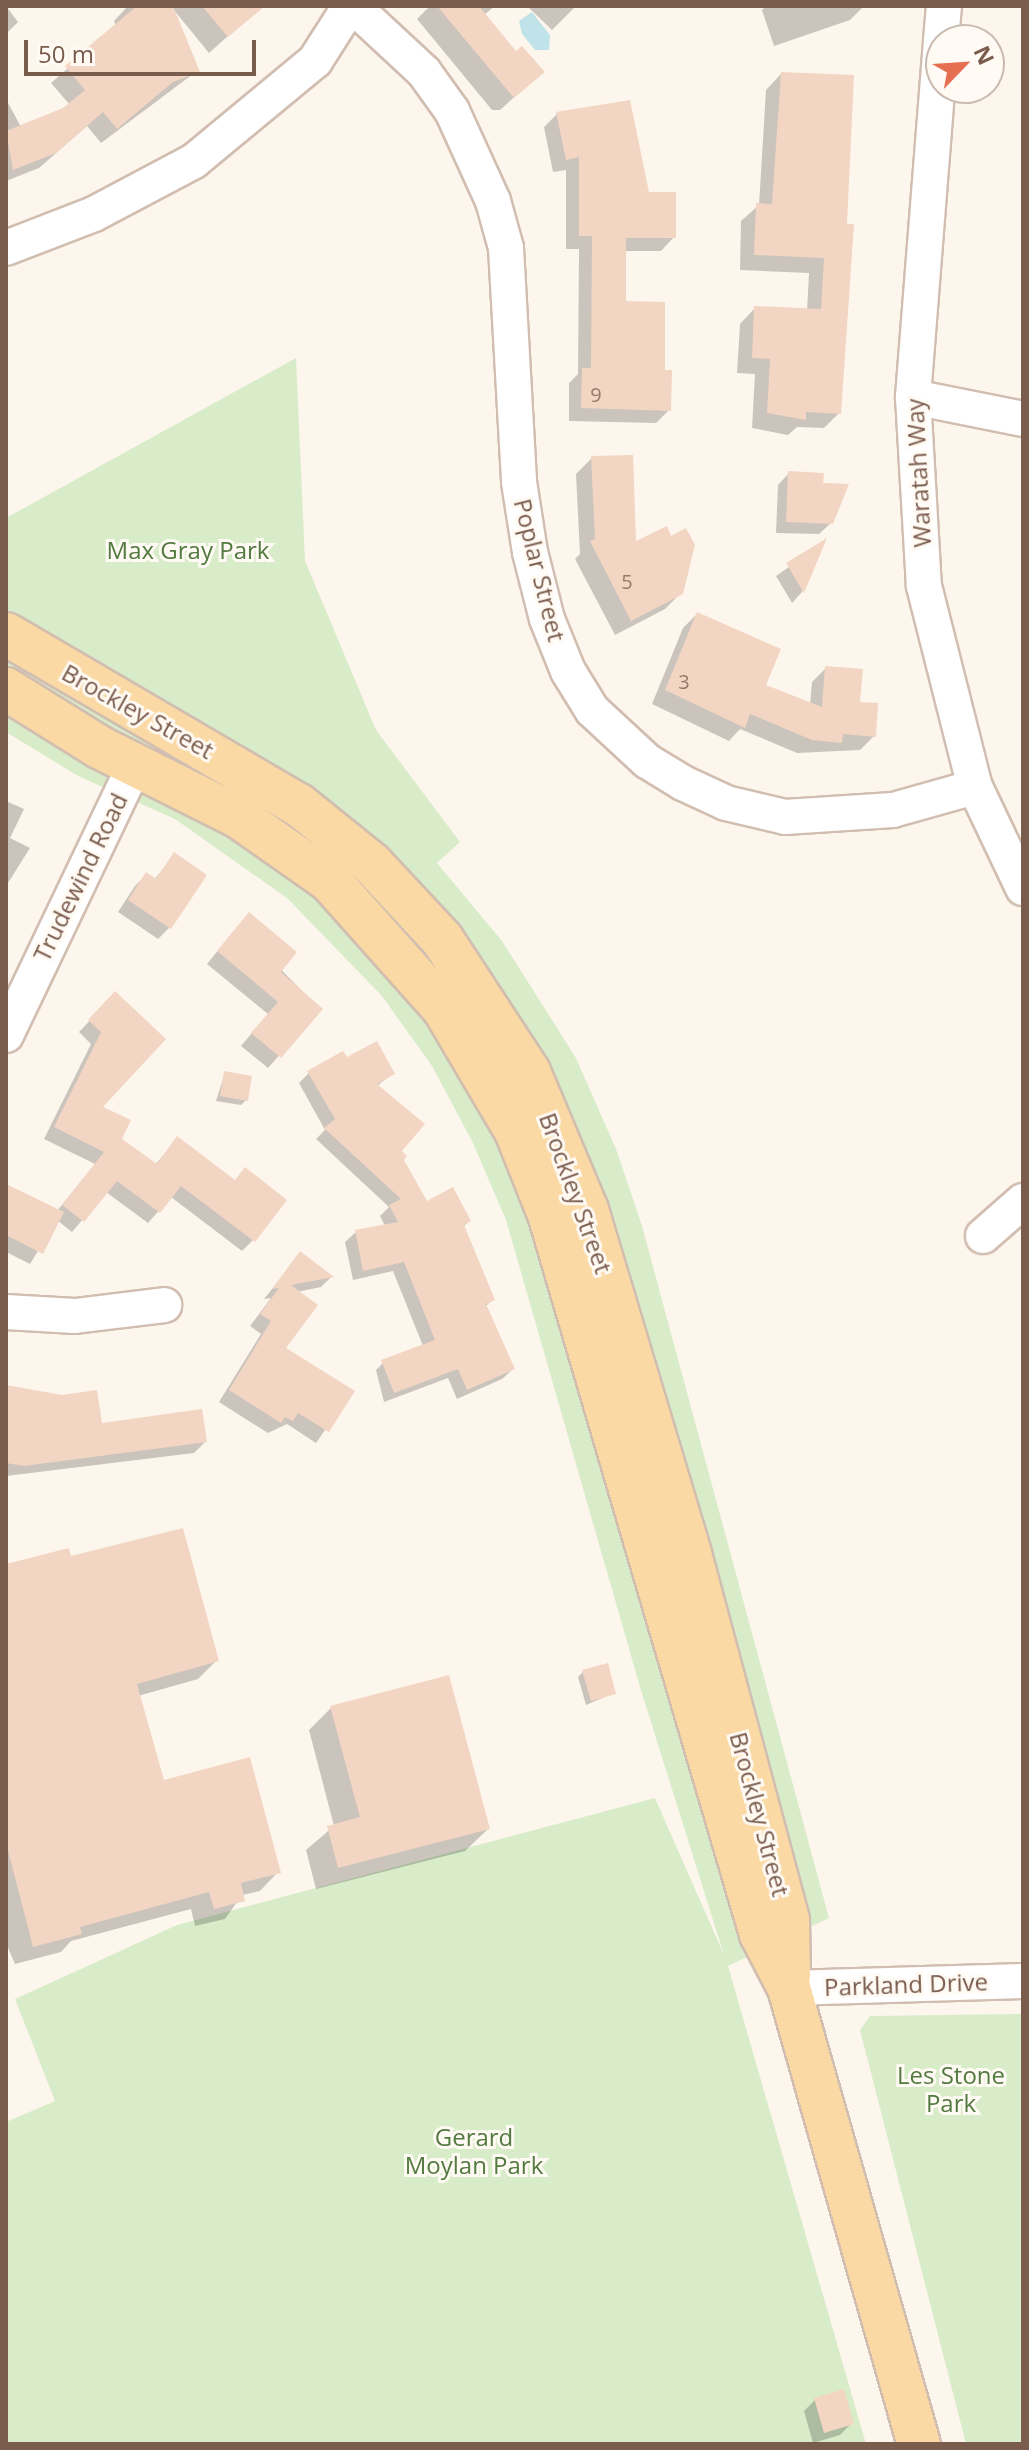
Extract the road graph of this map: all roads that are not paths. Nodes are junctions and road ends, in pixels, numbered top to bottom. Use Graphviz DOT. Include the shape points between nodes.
graph roads {
  1 [pos="352,6"];
  2 [pos="936,104"];
  3 [pos="6,248"];
  4 [pos="913,397"];
  5 [pos="1023,419"];
  6 [pos="6,634"];
  7 [pos="6,689"];
  8 [pos="156,717"];
  9 [pos="135,764"];
  10 [pos="975,787"];
  11 [pos="1023,888"];
  12 [pos="18,974"];
  13 [pos="6,1035"];
  14 [pos="1023,1201"];
  15 [pos="983,1236"];
  16 [pos="164,1305"];
  17 [pos="6,1312"];
  18 [pos="654,1502"];
  19 [pos="1023,1981"];
  20 [pos="789,1988"];
  21 [pos="919,2444"];
  1 -- 3 [label="street" via="315,61 194,161 94,214"];
  1 -- 10 [label="street, Poplar Street" via="424,72 452,111 493,201 506,248 519,482 530,552 552,632 592,710 647,761 683,783 726,803 785,817 893,810"];
  2 -- 4 [label="street, Waratah Way"];
  4 -- 5 [label="street"];
  4 -- 10 [label="street, Waratah Way" via="924,586"];
  6 -- 8 [label="main road, Brockley Street"];
  7 -- 9 [label="main road, Brockley Street"];
  8 -- 9 [label="main road"];
  8 -- 18 [label="main road, Brockley Street" via="299,805 372,864 442,939 489,1006 529,1072 587,1210"];
  9 -- 12 [label="street, Trudewind Road"];
  9 -- 18 [label="main road, Brockley Street" via="239,817 330,881 444,1009 516,1131"];
  10 -- 11 [label="street, Waratah Way"];
  12 -- 13 [label="street, Trudewind Road"];
  14 -- 15 [label="street"];
  16 -- 17 [label="street" via="75,1316"];
  18 -- 20 [label="main road, Brockley Street" via="761,1934"];
  19 -- 20 [label="street, Parkland Drive"];
  20 -- 21 [label="main road, Brockley Street"];
}
